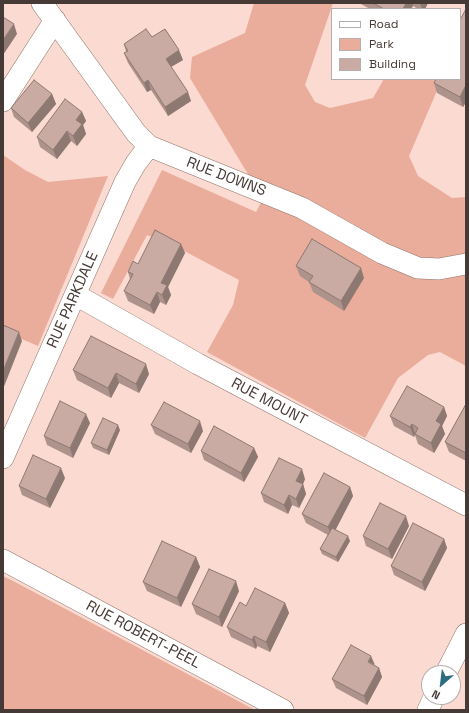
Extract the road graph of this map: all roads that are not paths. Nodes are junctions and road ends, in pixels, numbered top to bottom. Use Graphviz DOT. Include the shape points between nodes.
graph roads {
  1 [pos="42,3"];
  2 [pos="56,20"];
  3 [pos="3,101"];
  4 [pos="149,146"];
  5 [pos="466,264"];
  6 [pos="76,295"];
  7 [pos="3,458"];
  8 [pos="466,505"];
  9 [pos="3,560"];
  10 [pos="466,634"];
  11 [pos="450,665"];
  12 [pos="283,710"];
  1 -- 2 [label="street, RUE DOWNS"];
  2 -- 3 [label="street"];
  2 -- 4 [label="street, RUE DOWNS" via="136,133"];
  4 -- 5 [label="street, RUE DOWNS" via="302,208 382,253 418,268 439,269"];
  4 -- 6 [label="street, RUE PARKDALE" via="126,182"];
  6 -- 7 [label="street, RUE PARKDALE"];
  6 -- 8 [label="street, RUE MOUNT" via="293,415"];
  9 -- 12 [label="street, RUE ROBERT-PEEL"];
  10 -- 11 [label="street"];
}
